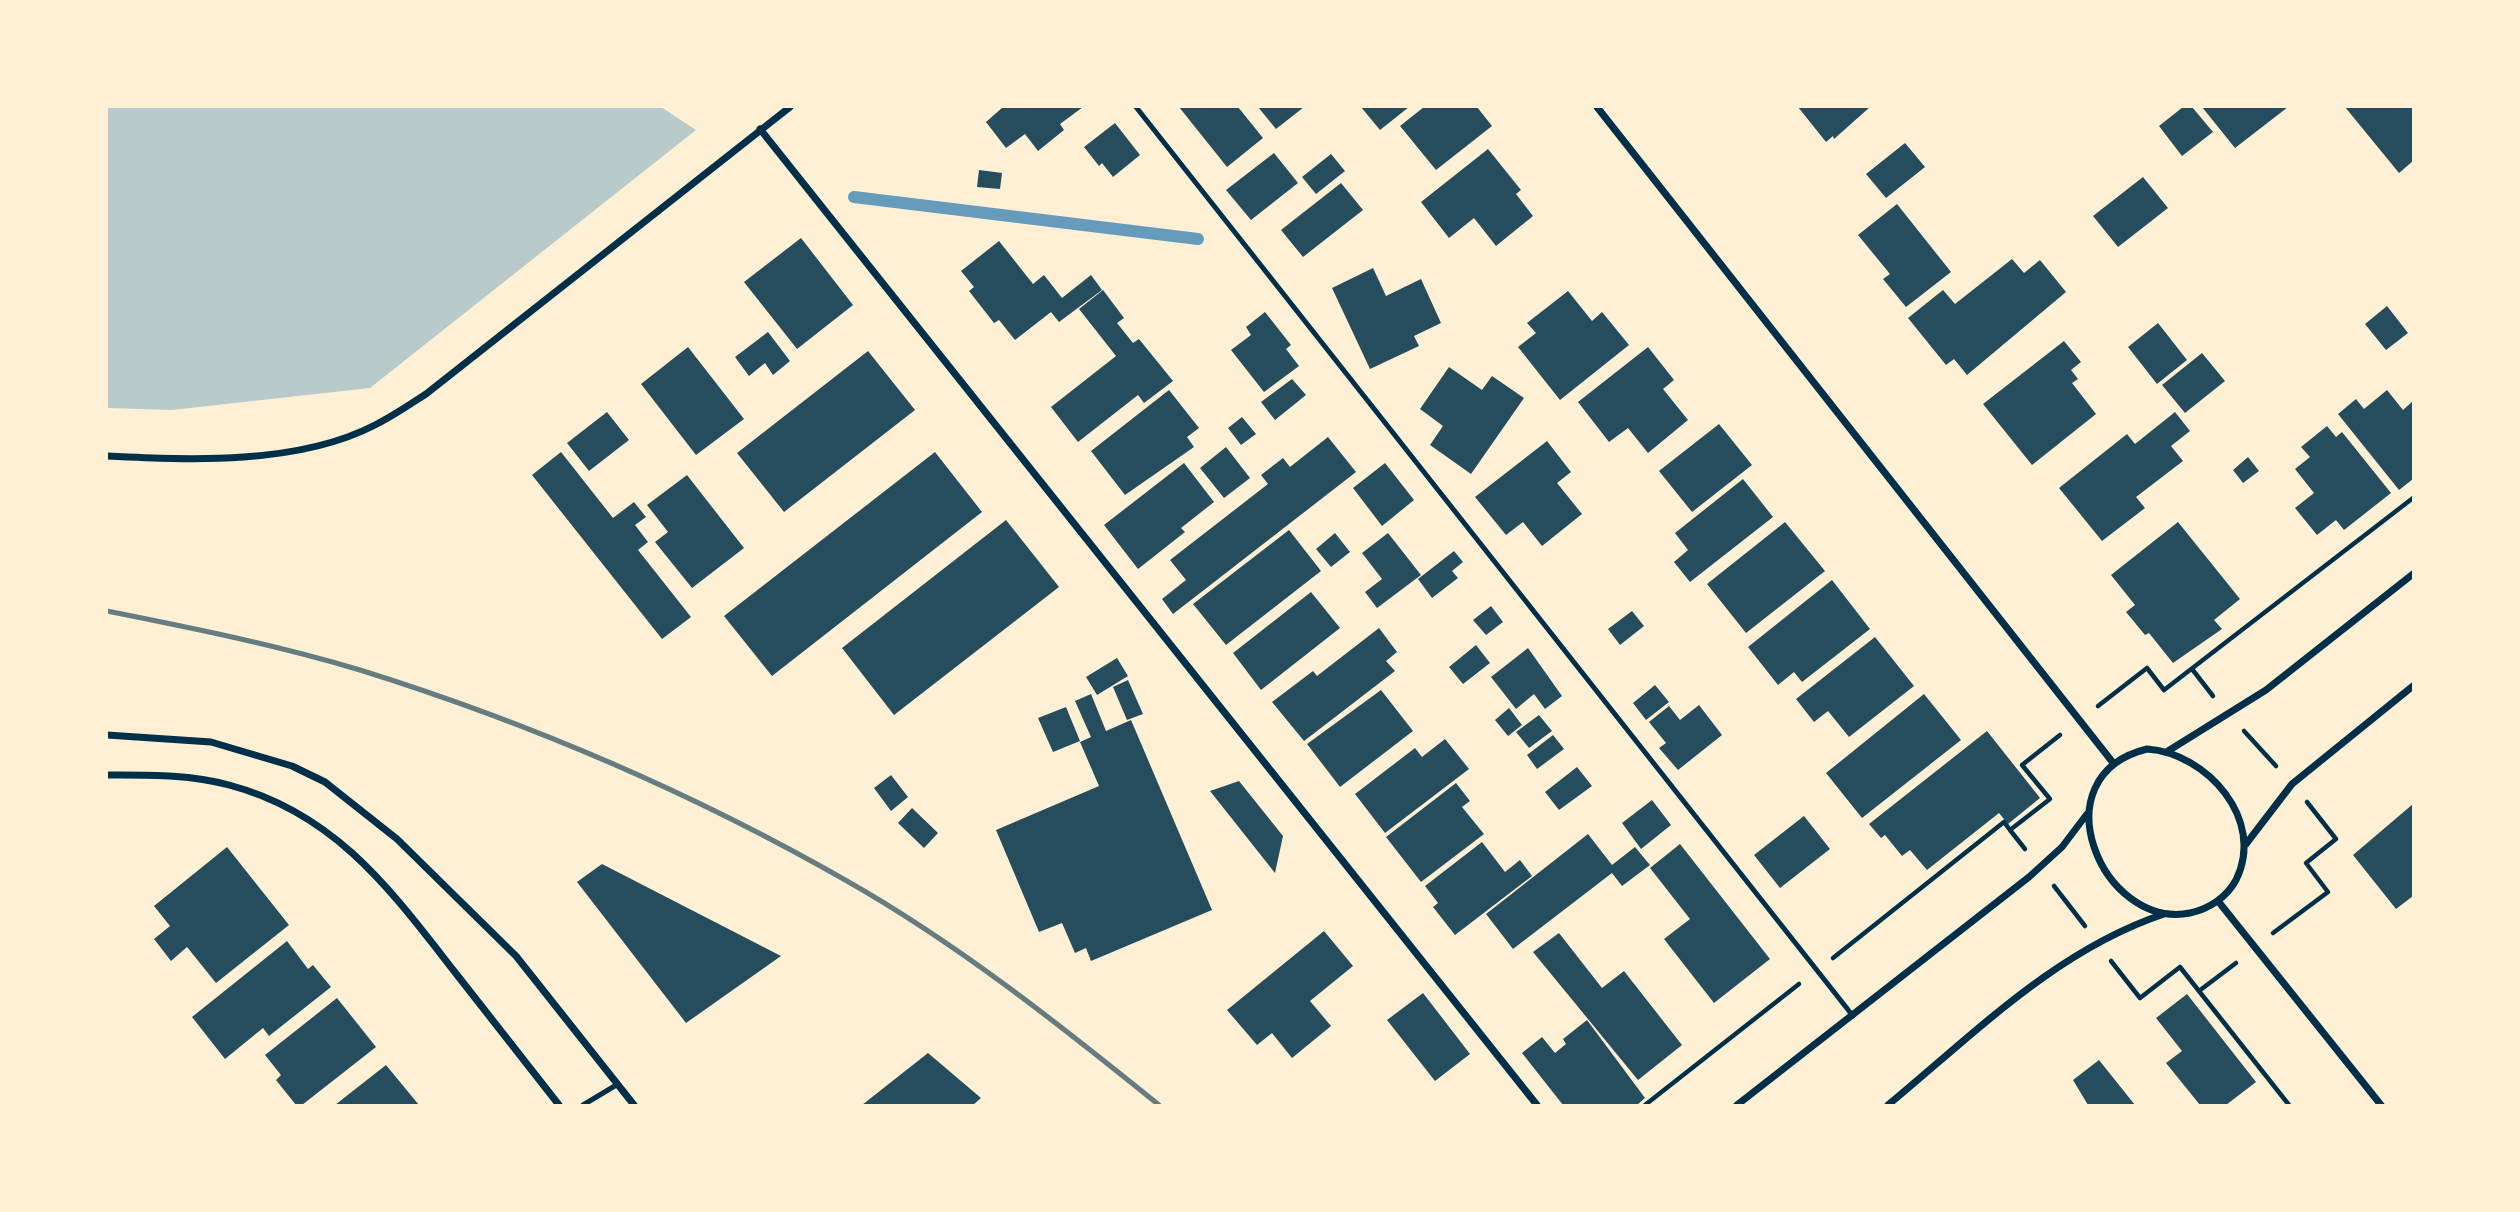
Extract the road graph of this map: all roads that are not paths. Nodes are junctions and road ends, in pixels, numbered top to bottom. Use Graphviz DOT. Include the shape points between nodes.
graph roads {
  1 [pos="790,107"];
  2 [pos="1136,107"];
  3 [pos="1597,107"];
  4 [pos="760,129"];
  5 [pos="107,456"];
  6 [pos="2413,574"];
  7 [pos="2413,686"];
  8 [pos="107,735"];
  9 [pos="2168,751"];
  10 [pos="2114,764"];
  11 [pos="107,775"];
  12 [pos="2087,814"];
  13 [pos="2246,844"];
  14 [pos="2218,901"];
  15 [pos="2164,914"];
  16 [pos="1853,1016"];
  17 [pos="618,1084"];
  18 [pos="559,1105"];
  19 [pos="583,1105"];
  20 [pos="634,1105"];
  21 [pos="1537,1105"];
  22 [pos="1737,1105"];
  23 [pos="1888,1105"];
  24 [pos="2381,1105"];
  1 -- 4 [label="street"];
  2 -- 16 [label="lane"];
  3 -- 10 [label="street"];
  4 -- 5 [label="street" via="426,394 374,426 303,450 231,457"];
  4 -- 21 [label="street"];
  6 -- 9 [label="street" via="2230,716"];
  7 -- 13 [label="street" via="2292,784"];
  8 -- 17 [label="street" via="211,742 292,766 325,782 397,839 516,956"];
  9 -- 10 [label="street" via="2139,751"];
  9 -- 13 [label="street" via="2187,758 2221,787 2233,805"];
  10 -- 12 [label="street" via="2099,780"];
  11 -- 18 [label="street" via="172,775 228,784 309,818 387,885"];
  12 -- 15 [label="street" via="2090,836 2110,876 2143,905"];
  12 -- 16 [label="street" via="2039,868"];
  13 -- 14 [label="street" via="2242,868"];
  14 -- 15 [label="street" via="2201,911"];
  14 -- 24 [label="street"];
  15 -- 23 [label="street" via="2096,941 2055,967"];
  16 -- 22 [label="street"];
  17 -- 19 [label="lane"];
  17 -- 20 [label="street"];
}
